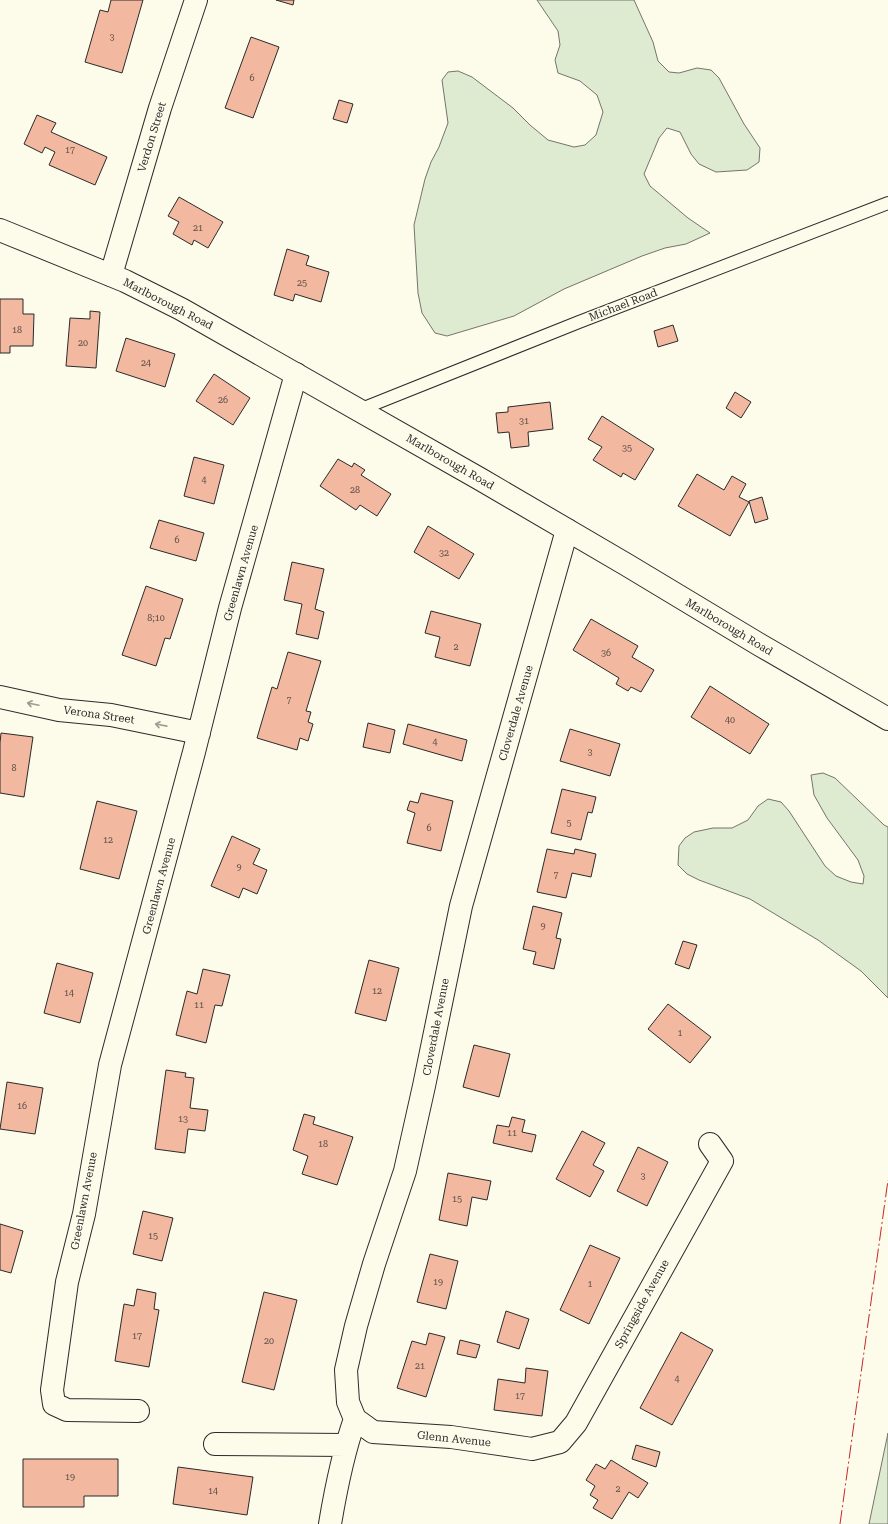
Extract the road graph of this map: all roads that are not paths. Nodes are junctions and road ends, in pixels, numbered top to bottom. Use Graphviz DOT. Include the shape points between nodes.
graph roads {
  1 [pos="196,0"];
  2 [pos="888,203"];
  3 [pos="0,230"];
  4 [pos="111,275"];
  5 [pos="296,374"];
  6 [pos="359,410"];
  7 [pos="567,530"];
  8 [pos="0,697"];
  9 [pos="888,718"];
  10 [pos="199,733"];
  11 [pos="716,1153"];
  12 [pos="138,1411"];
  13 [pos="355,1419"];
  14 [pos="557,1442"];
  15 [pos="215,1444"];
  16 [pos="346,1446"];
  17 [pos="330,1524"];
  1 -- 4 [label="street, Verdon Street" via="160,108"];
  2 -- 6 [label="lane, Michael Road"];
  3 -- 4 [label="street, Marlborough Road"];
  4 -- 5 [label="street, Marlborough Road" via="181,309"];
  5 -- 6 [label="street, Marlborough Road"];
  5 -- 10 [label="street, Greenlawn Avenue" via="230,608"];
  6 -- 7 [label="street, Marlborough Road"];
  7 -- 9 [label="street, Marlborough Road"];
  7 -- 13 [label="street, Cloverdale Avenue" via="461,906 405,1171 356,1326 346,1370 348,1402"];
  10 -- 8 [label="street, Verona Street, one-way" via="111,715 59,710"];
  10 -- 12 [label="street, Greenlawn Avenue" via="110,1065 84,1214 67,1282 52,1390 54,1404 67,1410"];
  11 -- 14 [label="street, Springside Avenue" via="576,1423 560,1442"];
  13 -- 14 [label="street, Glenn Avenue" via="373,1432 451,1437 532,1449"];
  13 -- 16 [label="street"];
  15 -- 16 [label="street"];
  16 -- 17 [label="street"];
}
